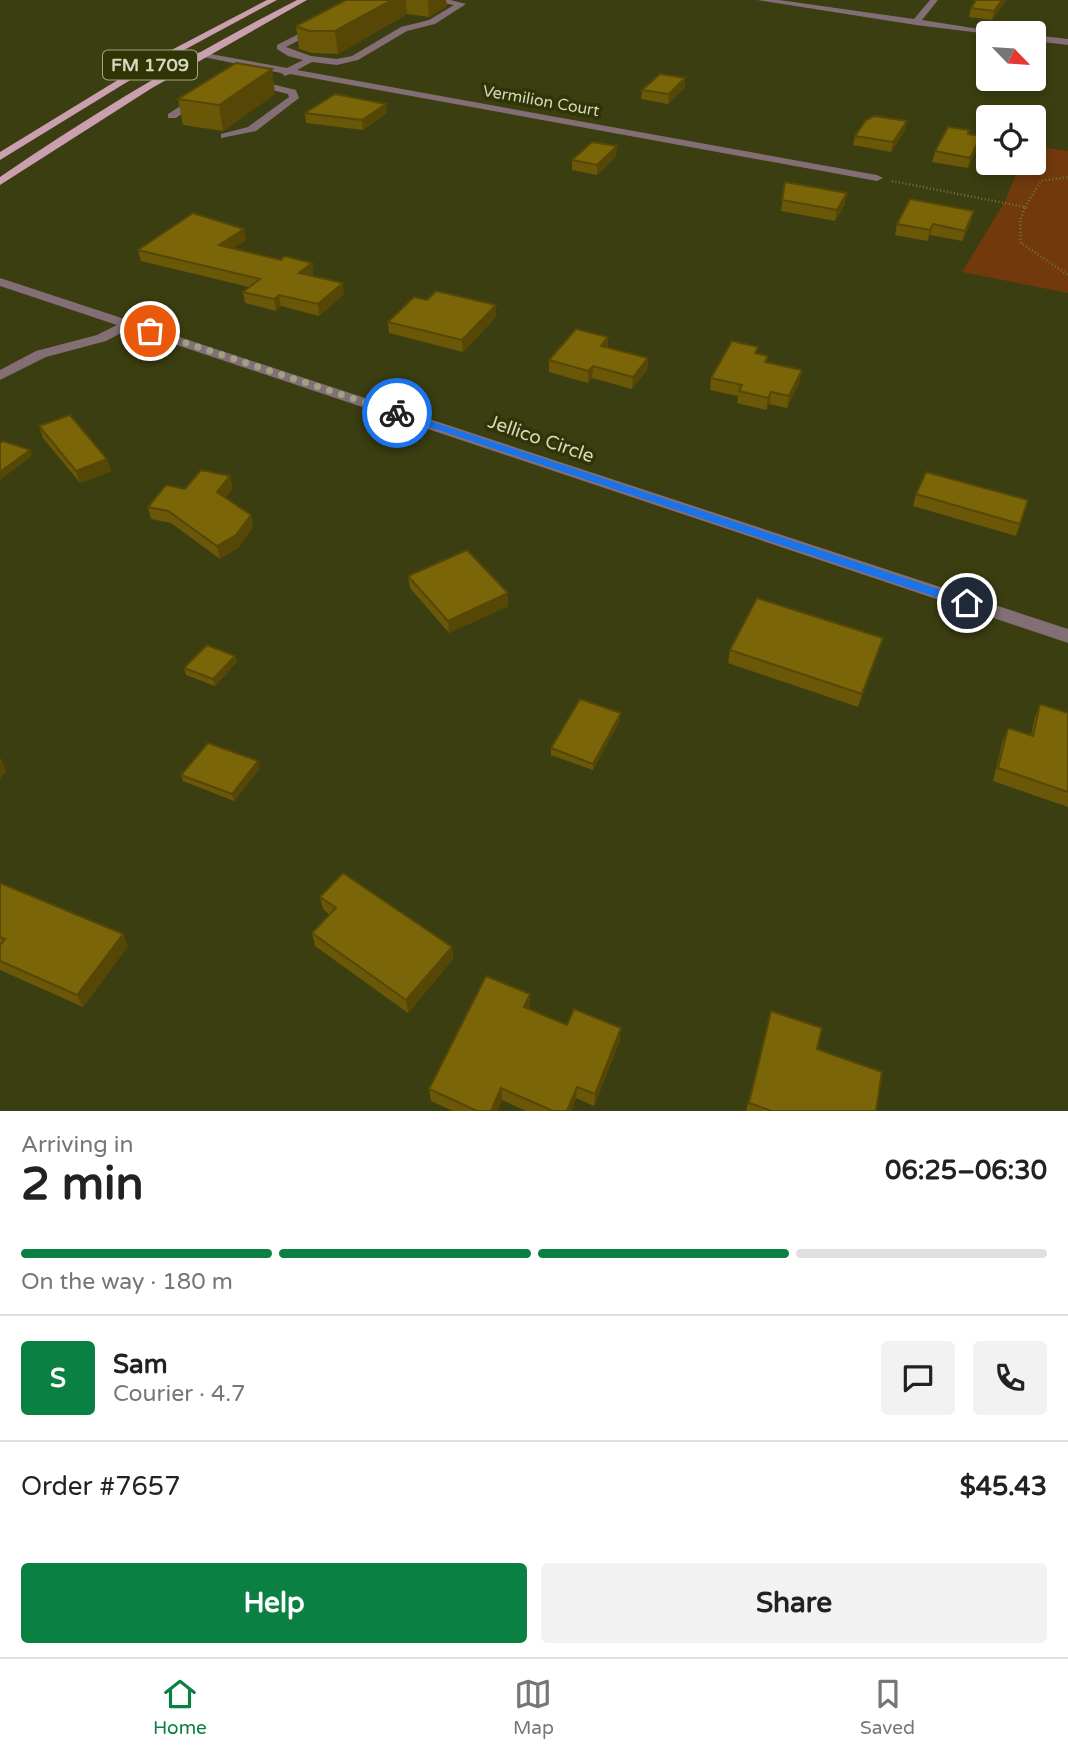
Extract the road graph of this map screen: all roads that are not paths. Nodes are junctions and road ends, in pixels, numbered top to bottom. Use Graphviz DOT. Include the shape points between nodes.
graph roads {
  1 [pos="272,0"];
  2 [pos="303,0"];
  3 [pos="432,0"];
  4 [pos="761,0"];
  5 [pos="934,0"];
  6 [pos="465,2"];
  7 [pos="916,22"];
  8 [pos="325,23"];
  9 [pos="976,30"];
  10 [pos="1046,39"];
  11 [pos="1068,42"];
  12 [pos="199,55"];
  13 [pos="311,59"];
  14 [pos="288,71"];
  15 [pos="210,91"];
  16 [pos="172,116"];
  17 [pos="225,136"];
  18 [pos="0,156"];
  19 [pos="877,178"];
  20 [pos="0,182"];
  21 [pos="0,282"];
  22 [pos="130,324"];
  23 [pos="0,376"];
  24 [pos="1068,636"];
  1 -- 18 [label="main road, FM 1709" via="142,69"];
  2 -- 12 [label="main road, FM 1709"];
  3 -- 6 [label="street"];
  4 -- 7 [label="street"];
  5 -- 7 [label="street"];
  6 -- 13 [label="street" via="432,22 404,29 355,58 337,62"];
  7 -- 9 [label="street"];
  8 -- 13 [label="street" via="280,47"];
  10 -- 11 [label="street"];
  12 -- 14 [label="street, Vermilion Court"];
  12 -- 20 [label="main road, FM 1709"];
  13 -- 14 [label="street"];
  14 -- 17 [label="street" via="258,84 293,92 293,98 252,129"];
  14 -- 19 [label="street, Vermilion Court"];
  15 -- 16 [label="street"];
  21 -- 22 [label="street, Jellico Circle"];
  22 -- 23 [label="street" via="101,338 41,354"];
  22 -- 24 [label="street, Jellico Circle"];
}
